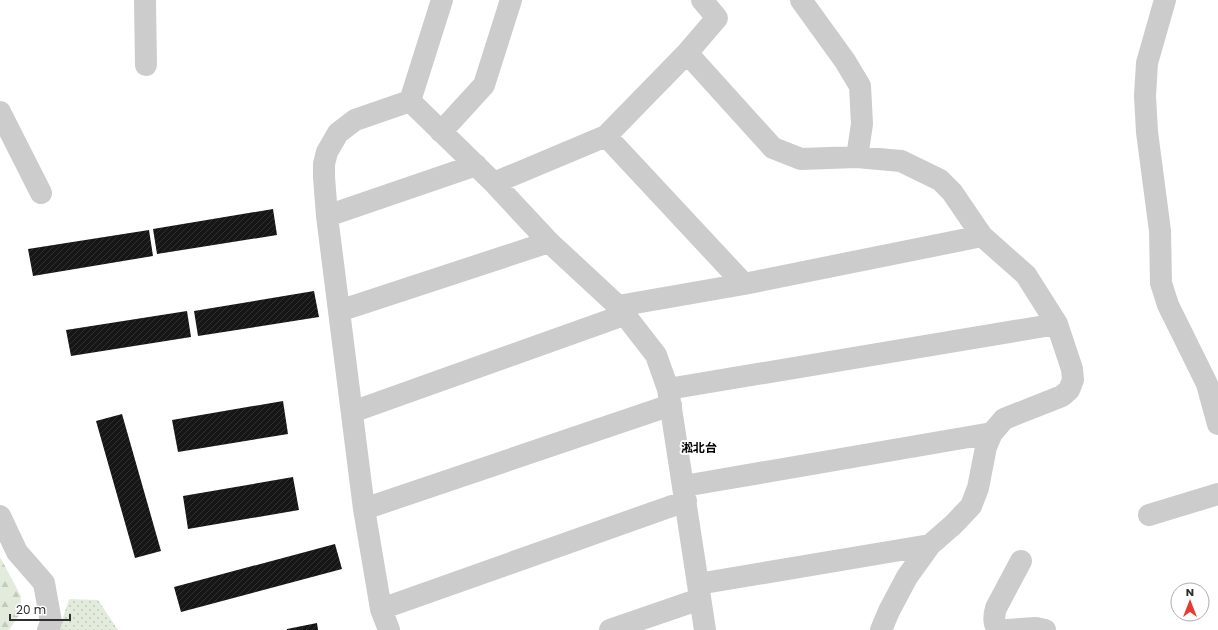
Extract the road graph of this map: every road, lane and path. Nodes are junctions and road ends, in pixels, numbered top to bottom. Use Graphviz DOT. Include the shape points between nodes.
graph roads {
  1 [pos="145,0"];
  2 [pos="442,0"];
  3 [pos="511,0"];
  4 [pos="702,0"];
  5 [pos="801,0"];
  6 [pos="1165,0"];
  7 [pos="687,53"];
  8 [pos="146,65"];
  9 [pos="410,101"];
  10 [pos="0,112"];
  11 [pos="442,132"];
  12 [pos="606,136"];
  13 [pos="857,157"];
  14 [pos="476,165"];
  15 [pos="494,183"];
  16 [pos="42,193"];
  17 [pos="327,216"];
  18 [pos="982,236"];
  19 [pos="550,242"];
  20 [pos="744,284"];
  21 [pos="621,310"];
  22 [pos="339,311"];
  23 [pos="1057,324"];
  24 [pos="669,397"];
  25 [pos="352,412"];
  26 [pos="1218,424"];
  27 [pos="992,433"];
  28 [pos="685,493"];
  29 [pos="1218,494"];
  30 [pos="364,508"];
  31 [pos="1149,515"];
  32 [pos="0,516"];
  33 [pos="930,545"];
  34 [pos="1021,561"];
  35 [pos="699,591"];
  36 [pos="380,608"];
  37 [pos="48,630"];
  38 [pos="389,630"];
  39 [pos="610,630"];
  40 [pos="705,630"];
  41 [pos="881,630"];
  42 [pos="1000,630"];
  43 [pos="1007,630"];
  44 [pos="1045,630"];
  1 -- 8 [label="street"];
  2 -- 9 [label="street"];
  3 -- 11 [label="street" via="484,85"];
  4 -- 7 [label="street" via="717,18"];
  5 -- 13 [label="street" via="860,86 862,124"];
  6 -- 26 [label="street" via="1147,63 1145,96 1160,231 1161,283 1168,305 1207,384"];
  7 -- 12 [label="street"];
  7 -- 13 [label="street" via="773,148 801,159"];
  9 -- 11 [label="street"];
  9 -- 17 [label="street" via="355,120 338,133 324,164"];
  10 -- 16 [label="street"];
  11 -- 14 [label="street"];
  12 -- 15 [label="street"];
  12 -- 20 [label="street"];
  13 -- 18 [label="street" via="901,161 940,180 952,192"];
  14 -- 15 [label="street"];
  14 -- 17 [label="street"];
  15 -- 19 [label="street"];
  17 -- 22 [label="street"];
  18 -- 20 [label="street"];
  18 -- 23 [label="street" via="1026,274"];
  19 -- 21 [label="street"];
  19 -- 22 [label="street"];
  20 -- 21 [label="street"];
  21 -- 24 [label="street" via="656,355"];
  21 -- 25 [label="street"];
  22 -- 25 [label="street"];
  23 -- 24 [label="street"];
  23 -- 27 [label="street" via="1072,370 1073,380 1069,390 1062,396 1004,419"];
  24 -- 28 [label="street"];
  24 -- 30 [label="street"];
  25 -- 30 [label="street"];
  27 -- 28 [label="street"];
  27 -- 33 [label="street" via="971,506"];
  28 -- 35 [label="street"];
  28 -- 36 [label="street"];
  29 -- 31 [label="street"];
  30 -- 36 [label="street"];
  32 -- 37 [label="street" via="17,552 44,583 51,622"];
  33 -- 35 [label="street"];
  33 -- 41 [label="street" via="907,577"];
  34 -- 42 [label="street" via="994,614 994,622"];
  35 -- 39 [label="street"];
  35 -- 40 [label="street"];
  36 -- 38 [label="street"];
  43 -- 44 [label="street"];
}
